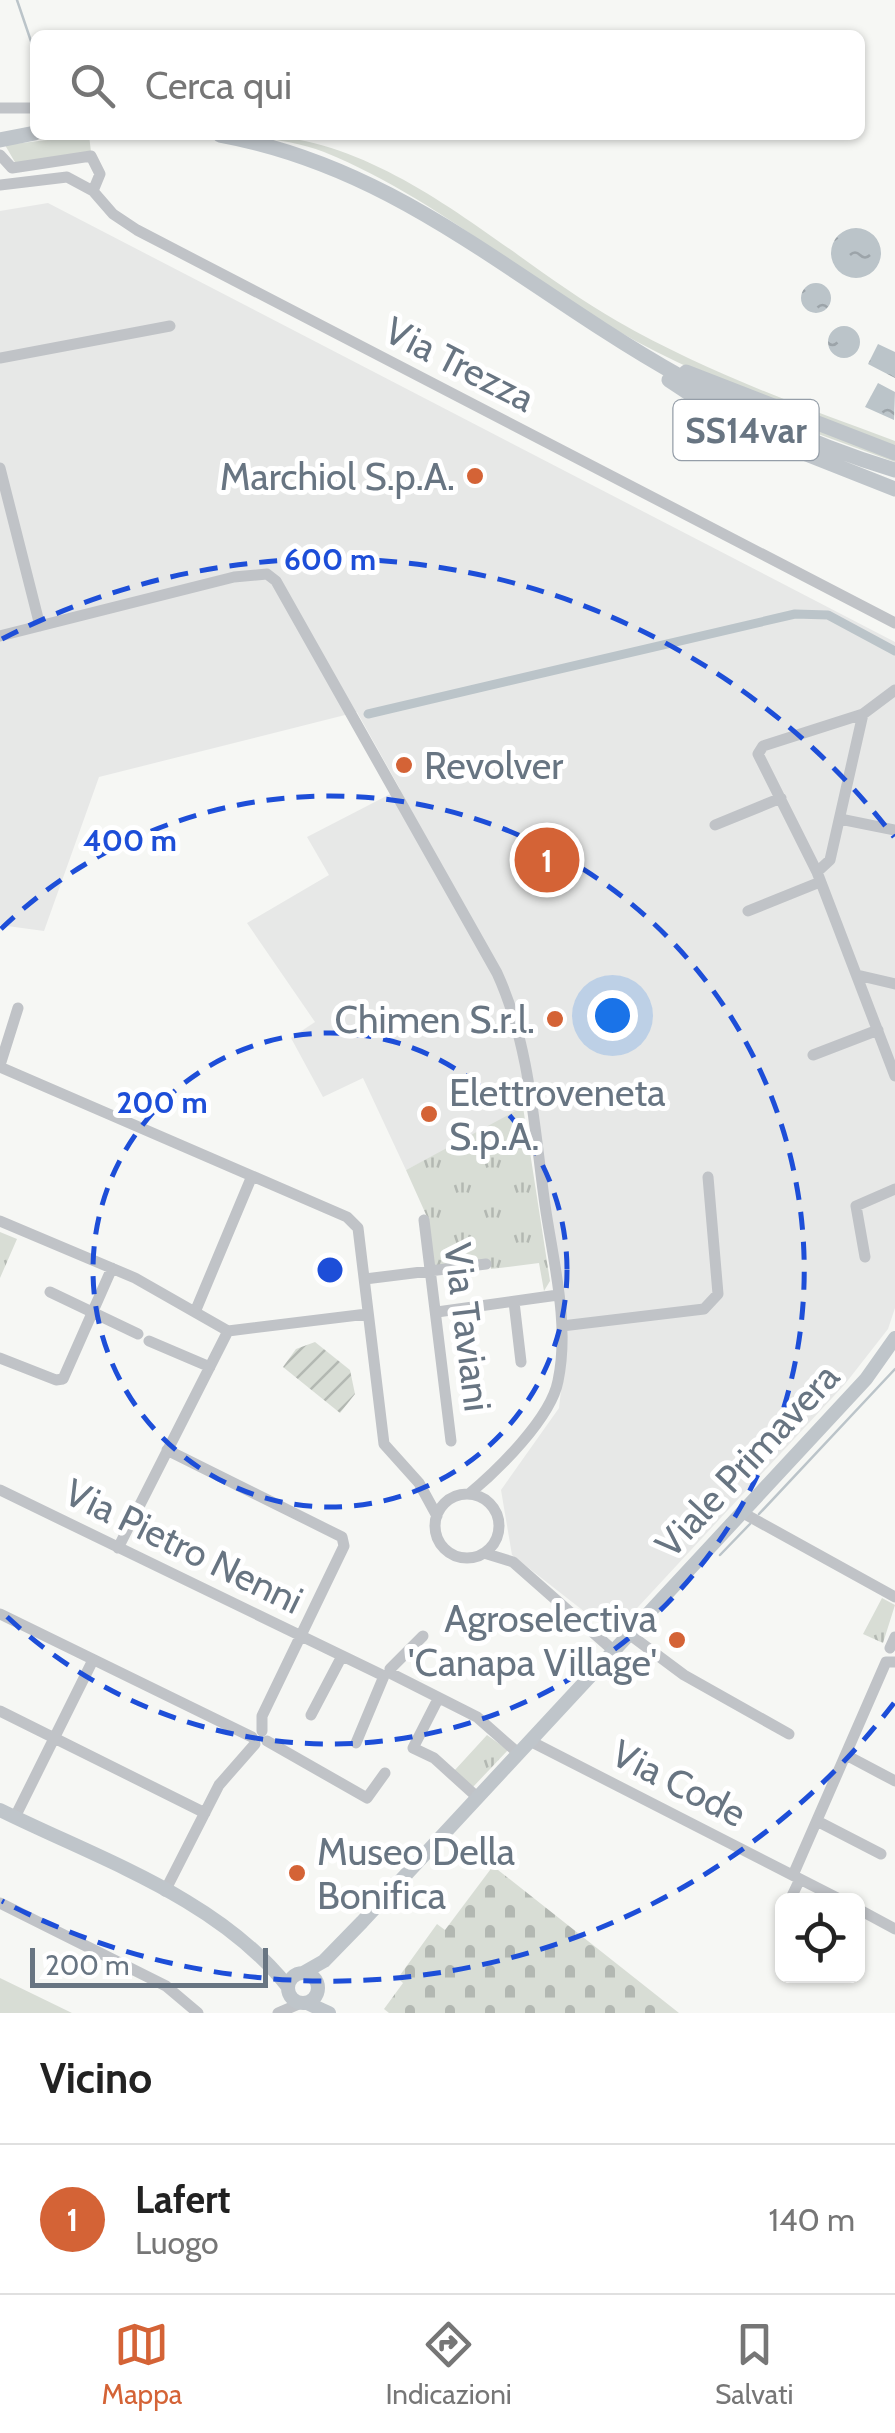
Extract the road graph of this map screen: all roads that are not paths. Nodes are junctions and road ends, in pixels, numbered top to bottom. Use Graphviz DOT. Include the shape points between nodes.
graph roads {
  1 [pos="0,108"];
  2 [pos="30,108"];
  3 [pos="30,134"];
  4 [pos="0,140"];
  5 [pos="241,140"];
  6 [pos="0,155"];
  7 [pos="0,185"];
  8 [pos="92,191"];
  9 [pos="170,326"];
  10 [pos="615,337"];
  11 [pos="0,358"];
  12 [pos="895,453"];
  13 [pos="0,468"];
  14 [pos="889,469"];
  15 [pos="895,489"];
  16 [pos="895,623"];
  17 [pos="40,626"];
  18 [pos="0,636"];
  19 [pos="895,690"];
  20 [pos="863,714"];
  21 [pos="781,798"];
  22 [pos="840,819"];
  23 [pos="715,825"];
  24 [pos="895,830"];
  25 [pos="818,877"];
  26 [pos="748,911"];
  27 [pos="857,975"];
  28 [pos="895,984"];
  29 [pos="18,1008"];
  30 [pos="878,1030"];
  31 [pos="813,1055"];
  32 [pos="0,1066"];
  33 [pos="895,1076"];
  34 [pos="252,1176"];
  35 [pos="708,1177"];
  36 [pos="895,1189"];
  37 [pos="424,1220"];
  38 [pos="0,1221"];
  39 [pos="865,1257"];
  40 [pos="486,1264"];
  41 [pos="112,1268"];
  42 [pos="430,1270"];
  43 [pos="365,1279"];
  44 [pos="50,1292"];
  45 [pos="558,1296"];
  46 [pos="514,1302"];
  47 [pos="93,1312"];
  48 [pos="195,1312"];
  49 [pos="436,1312"];
  50 [pos="368,1314"];
  51 [pos="562,1326"];
  52 [pos="228,1331"];
  53 [pos="895,1338"];
  54 [pos="0,1358"];
  55 [pos="521,1362"];
  56 [pos="210,1367"];
  57 [pos="452,1441"];
  58 [pos="167,1450"];
  59 [pos="503,1464"];
  60 [pos="419,1484"];
  61 [pos="0,1490"];
  62 [pos="469,1494"];
  63 [pos="454,1496"];
  64 [pos="490,1503"];
  65 [pos="437,1516"];
  66 [pos="749,1517"];
  67 [pos="500,1524"];
  68 [pos="118,1548"];
  69 [pos="484,1553"];
  70 [pos="513,1562"];
  71 [pos="895,1597"];
  72 [pos="0,1614"];
  73 [pos="629,1634"];
  74 [pos="301,1636"];
  75 [pos="423,1636"];
  76 [pos="614,1651"];
  77 [pos="342,1656"];
  78 [pos="93,1660"];
  79 [pos="895,1662"];
  80 [pos="436,1703"];
  81 [pos="0,1711"];
  82 [pos="311,1715"];
  83 [pos="789,1734"];
  84 [pos="259,1738"];
  85 [pos="56,1739"];
  86 [pos="530,1740"];
  87 [pos="356,1743"];
  88 [pos="413,1748"];
  89 [pos="518,1753"];
  90 [pos="846,1755"];
  91 [pos="405,1760"];
  92 [pos="385,1773"];
  93 [pos="895,1781"];
  94 [pos="477,1797"];
  95 [pos="0,1810"];
  96 [pos="205,1813"];
  97 [pos="16,1817"];
  98 [pos="816,1821"];
  99 [pos="882,1854"];
  100 [pos="796,1877"];
  101 [pos="165,1891"];
  102 [pos="792,1893"];
  103 [pos="827,1893"];
  104 [pos="0,1904"];
  105 [pos="865,1913"];
  106 [pos="895,1928"];
  107 [pos="324,1962"];
  108 [pos="272,1966"];
  109 [pos="300,1974"];
  110 [pos="304,1994"];
  111 [pos="198,2013"];
  112 [pos="277,2013"];
  113 [pos="328,2013"];
  1 -- 2 [label="street"];
  3 -- 4 [label="highway"];
  5 -- 10 [label="highway" via="298,154 400,197"];
  6 -- 8 [label="street" via="12,168 90,156 100,174"];
  7 -- 8 [label="street, Via Trezza" via="56,176"];
  8 -- 16 [label="street, Via Trezza" via="136,230"];
  9 -- 11 [label="street"];
  10 -- 12 [label="highway, SS14var"];
  10 -- 14 [label="highway" via="750,414"];
  10 -- 15 [label="highway, SS14var" via="722,418"];
  13 -- 17 [label="street"];
  17 -- 18 [label="street"];
  17 -- 45 [label="street" via="260,571 276,581 514,1012"];
  19 -- 20 [label="street"];
  20 -- 21 [label="street" via="762,746 758,754"];
  20 -- 22 [label="street"];
  21 -- 23 [label="street"];
  21 -- 25 [label="street"];
  22 -- 24 [label="street"];
  22 -- 25 [label="street" via="830,860"];
  25 -- 26 [label="street"];
  25 -- 27 [label="street"];
  27 -- 28 [label="street"];
  27 -- 30 [label="street"];
  29 -- 32 [label="street"];
  30 -- 31 [label="street"];
  30 -- 33 [label="street"];
  32 -- 34 [label="street"];
  34 -- 43 [label="street" via="348,1217 358,1228"];
  34 -- 48 [label="street"];
  35 -- 51 [label="street" via="718,1294 712,1304"];
  36 -- 39 [label="street" via="856,1206"];
  37 -- 42 [label="street, Via Taviani"];
  38 -- 41 [label="street"];
  40 -- 42 [label="street"];
  41 -- 47 [label="street"];
  41 -- 48 [label="street"];
  42 -- 43 [label="street"];
  42 -- 49 [label="street, Via Taviani"];
  43 -- 50 [label="street"];
  44 -- 47 [label="street"];
  45 -- 46 [label="street"];
  45 -- 51 [label="street"];
  46 -- 49 [label="street"];
  46 -- 55 [label="street"];
  47 -- 54 [label="street" via="63,1379"];
  47 -- 56 [label="street"];
  48 -- 52 [label="street"];
  49 -- 57 [label="street, Via Taviani"];
  50 -- 52 [label="street"];
  50 -- 60 [label="street" via="384,1444"];
  51 -- 59 [label="street" via="558,1382 548,1406"];
  52 -- 56 [label="street"];
  53 -- 66 [label="main road, Viale Primavera"];
  56 -- 58 [label="street"];
  58 -- 68 [label="street"];
  58 -- 74 [label="street" via="342,1537 344,1546"];
  59 -- 62 [label="street"];
  59 -- 64 [label="street"];
  60 -- 63 [label="street"];
  60 -- 65 [label="street"];
  61 -- 68 [label="street, Via Pietro Nenni"];
  62 -- 63 [label="street"];
  62 -- 64 [label="street"];
  63 -- 65 [label="street"];
  64 -- 67 [label="street"];
  65 -- 69 [label="street" via="437,1534 447,1550 466,1558"];
  66 -- 71 [label="street"];
  66 -- 73 [label="main road, Viale Primavera"];
  67 -- 69 [label="street"];
  67 -- 70 [label="street"];
  68 -- 74 [label="street, Via Pietro Nenni"];
  69 -- 70 [label="street"];
  70 -- 76 [label="street"];
  72 -- 78 [label="street"];
  73 -- 76 [label="main road, Viale Primavera"];
  73 -- 83 [label="street" via="684,1675"];
  74 -- 77 [label="street, Via Pietro Nenni"];
  74 -- 84 [label="street" via="262,1716"];
  75 -- 89 [label="street" via="392,1674 478,1717"];
  76 -- 86 [label="main road, Viale Primavera"];
  77 -- 82 [label="street"];
  77 -- 87 [label="street, Via Pietro Nenni" via="386,1681"];
  78 -- 84 [label="street"];
  78 -- 85 [label="street"];
  79 -- 90 [label="street" via="886,1662"];
  80 -- 88 [label="street"];
  81 -- 85 [label="street"];
  84 -- 92 [label="street" via="367,1798"];
  84 -- 96 [label="street" via="225,1776"];
  85 -- 96 [label="street"];
  85 -- 97 [label="street"];
  86 -- 89 [label="main road, Viale Primavera"];
  86 -- 100 [label="street, Via Code"];
  88 -- 91 [label="street"];
  88 -- 94 [label="street"];
  89 -- 94 [label="main road, Viale Primavera"];
  90 -- 93 [label="street"];
  90 -- 98 [label="street"];
  94 -- 107 [label="main road, Viale Primavera"];
  95 -- 97 [label="main road"];
  96 -- 101 [label="street"];
  97 -- 101 [label="main road"];
  98 -- 99 [label="street"];
  98 -- 100 [label="street"];
  100 -- 102 [label="street"];
  100 -- 103 [label="street, Via Code"];
  101 -- 108 [label="main road"];
  104 -- 111 [label="street" via="166,1986"];
  105 -- 106 [label="street"];
  107 -- 109 [label="main road, Viale Primavera"];
  107 -- 110 [label="main road, Viale Primavera"];
  108 -- 109 [label="main road"];
  108 -- 110 [label="main road"];
  109 -- 110 [label="main road"];
  110 -- 112 [label="street, Viale Primavera"];
  110 -- 113 [label="main road"];
}
